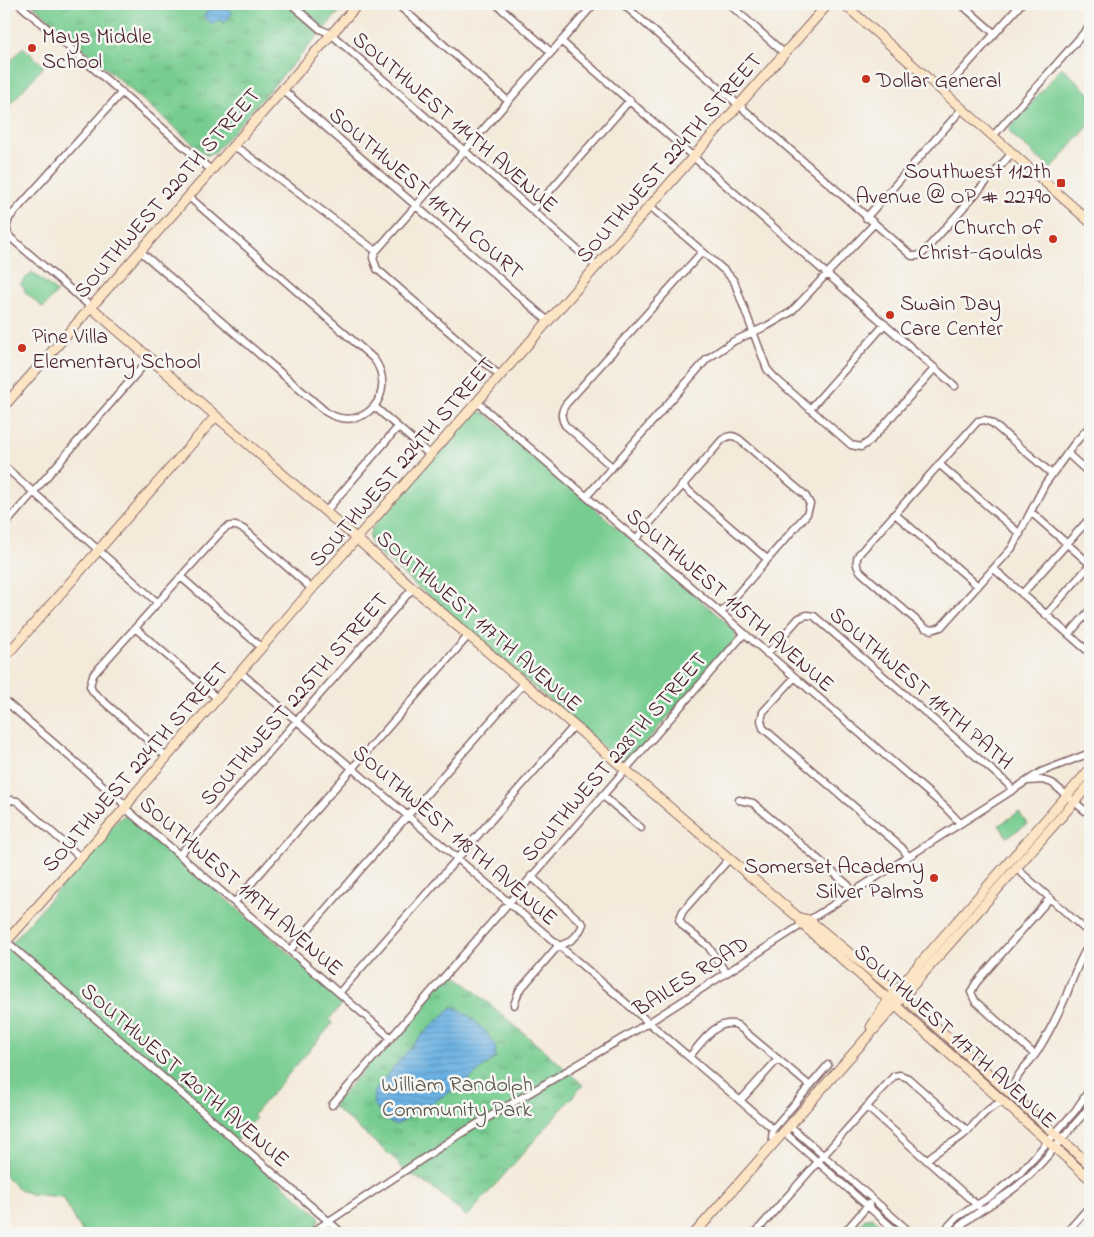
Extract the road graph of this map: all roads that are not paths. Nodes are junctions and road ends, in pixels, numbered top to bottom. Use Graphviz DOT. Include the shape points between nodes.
graph roads {
  1 [pos="19,4"];
  2 [pos="291,4"];
  3 [pos="358,4"];
  4 [pos="396,4"];
  5 [pos="594,4"];
  6 [pos="623,4"];
  7 [pos="729,4"];
  8 [pos="828,4"];
  9 [pos="844,4"];
  10 [pos="961,4"];
  11 [pos="1021,4"];
  12 [pos="501,5"];
  13 [pos="1090,26"];
  14 [pos="331,34"];
  15 [pos="994,34"];
  16 [pos="561,41"];
  17 [pos="552,52"];
  18 [pos="784,53"];
  19 [pos="282,90"];
  20 [pos="122,92"];
  21 [pos="943,92"];
  22 [pos="630,100"];
  23 [pos="508,101"];
  24 [pos="739,105"];
  25 [pos="962,109"];
  26 [pos="993,136"];
  27 [pos="232,146"];
  28 [pos="464,152"];
  29 [pos="1012,153"];
  30 [pos="694,156"];
  31 [pos="211,170"];
  32 [pos="188,196"];
  33 [pos="416,206"];
  34 [pos="650,206"];
  35 [pos="533,210"];
  36 [pos="866,218"];
  37 [pos="1090,222"];
  38 [pos="874,224"];
  39 [pos="140,251"];
  40 [pos="376,251"];
  41 [pos="702,252"];
  42 [pos="597,267"];
  43 [pos="828,274"];
  44 [pos="90,307"];
  45 [pos="548,322"];
  46 [pos="885,324"];
  47 [pos="752,333"];
  48 [pos="150,358"];
  49 [pos="935,368"];
  50 [pos="500,376"];
  51 [pos="955,386"];
  52 [pos="477,402"];
  53 [pos="4,406"];
  54 [pos="375,407"];
  55 [pos="810,409"];
  56 [pos="216,416"];
  57 [pos="1090,426"];
  58 [pos="398,427"];
  59 [pos="1067,453"];
  60 [pos="430,455"];
  61 [pos="939,464"];
  62 [pos="4,466"];
  63 [pos="612,467"];
  64 [pos="1090,473"];
  65 [pos="1052,474"];
  66 [pos="682,485"];
  67 [pos="33,492"];
  68 [pos="586,496"];
  69 [pos="326,511"];
  70 [pos="1031,512"];
  71 [pos="895,514"];
  72 [pos="1090,518"];
  73 [pos="4,526"];
  74 [pos="1020,534"];
  75 [pos="358,538"];
  76 [pos="636,539"];
  77 [pos="1068,544"];
  78 [pos="99,549"];
  79 [pos="768,559"];
  80 [pos="1090,564"];
  81 [pos="994,569"];
  82 [pos="181,577"];
  83 [pos="978,586"];
  84 [pos="413,588"];
  85 [pos="312,589"];
  86 [pos="1022,594"];
  87 [pos="158,602"];
  88 [pos="1090,610"];
  89 [pos="721,613"];
  90 [pos="1046,615"];
  91 [pos="135,628"];
  92 [pos="744,634"];
  93 [pos="1069,634"];
  94 [pos="469,635"];
  95 [pos="262,648"];
  96 [pos="1090,653"];
  97 [pos="768,654"];
  98 [pos="4,658"];
  99 [pos="241,672"];
  100 [pos="795,678"];
  101 [pos="524,683"];
  102 [pos="218,699"];
  103 [pos="4,700"];
  104 [pos="297,720"];
  105 [pos="574,726"];
  106 [pos="1090,753"];
  107 [pos="168,757"];
  108 [pos="1058,764"];
  109 [pos="352,768"];
  110 [pos="625,769"];
  111 [pos="1090,769"];
  112 [pos="1027,781"];
  113 [pos="1052,783"];
  114 [pos="1090,784"];
  115 [pos="1012,790"];
  116 [pos="602,795"];
  117 [pos="1066,796"];
  118 [pos="739,800"];
  119 [pos="1075,802"];
  120 [pos="4,804"];
  121 [pos="125,808"];
  122 [pos="408,815"];
  123 [pos="1090,816"];
  124 [pos="960,823"];
  125 [pos="640,828"];
  126 [pos="180,854"];
  127 [pos="908,856"];
  128 [pos="81,858"];
  129 [pos="458,858"];
  130 [pos="730,858"];
  131 [pos="1009,862"];
  132 [pos="1017,868"];
  133 [pos="531,876"];
  134 [pos="853,892"];
  135 [pos="1050,898"];
  136 [pos="235,902"];
  137 [pos="508,902"];
  138 [pos="804,921"];
  139 [pos="1090,934"];
  140 [pos="5,942"];
  141 [pos="1090,943"];
  142 [pos="558,946"];
  143 [pos="290,950"];
  144 [pos="726,973"];
  145 [pos="896,991"];
  146 [pos="340,993"];
  147 [pos="904,998"];
  148 [pos="889,999"];
  149 [pos="514,1005"];
  150 [pos="896,1006"];
  151 [pos="648,1022"];
  152 [pos="391,1038"];
  153 [pos="867,1039"];
  154 [pos="1035,1055"];
  155 [pos="689,1057"];
  156 [pos="778,1059"];
  157 [pos="828,1065"];
  158 [pos="1016,1079"];
  159 [pos="999,1083"];
  160 [pos="810,1086"];
  161 [pos="1090,1089"];
  162 [pos="992,1091"];
  163 [pos="1012,1094"];
  164 [pos="740,1101"];
  165 [pos="1005,1102"];
  166 [pos="332,1105"];
  167 [pos="1090,1105"];
  168 [pos="867,1107"];
  169 [pos="990,1108"];
  170 [pos="772,1129"];
  171 [pos="787,1129"];
  172 [pos="968,1131"];
  173 [pos="1058,1136"];
  174 [pos="775,1142"];
  175 [pos="1051,1144"];
  176 [pos="824,1156"];
  177 [pos="927,1160"];
  178 [pos="818,1162"];
  179 [pos="1090,1165"];
  180 [pos="1090,1179"];
  181 [pos="873,1200"];
  182 [pos="976,1204"];
  183 [pos="868,1206"];
  184 [pos="1090,1206"];
  185 [pos="983,1210"];
  186 [pos="329,1222"];
  187 [pos="311,1233"];
  188 [pos="342,1233"];
  189 [pos="695,1233"];
  190 [pos="755,1233"];
  191 [pos="844,1233"];
  192 [pos="898,1233"];
  193 [pos="911,1233"];
  194 [pos="942,1233"];
  195 [pos="953,1233"];
  196 [pos="1066,1233"];
  1 -- 20 [label="street"];
  2 -- 14 [label="street, SOUTHWEST 114TH AVENUE"];
  3 -- 14 [label="street, SOUTHWEST 220TH STREET"];
  4 -- 23 [label="street"];
  5 -- 16 [label="street"];
  6 -- 24 [label="street"];
  7 -- 18 [label="street"];
  8 -- 18 [label="street, SOUTHWEST 224TH STREET"];
  9 -- 21 [label="street"];
  10 -- 15 [label="street"];
  11 -- 15 [label="street"];
  12 -- 17 [label="street"];
  13 -- 26 [label="street"];
  14 -- 19 [label="street, SOUTHWEST 220TH STREET"];
  14 -- 28 [label="street, SOUTHWEST 114TH AVENUE"];
  15 -- 21 [label="street"];
  16 -- 17 [label="street"];
  16 -- 22 [label="street"];
  17 -- 23 [label="street"];
  18 -- 24 [label="street, SOUTHWEST 224TH STREET"];
  19 -- 27 [label="street, SOUTHWEST 220TH STREET"];
  19 -- 33 [label="street, SOUTHWEST 114TH COURT"];
  20 -- 31 [label="street"];
  20 -- 44 [label="street, SOUTHWEST 117TH AVENUE" via="10,218 6,228 13,240"];
  21 -- 25 [label="street"];
  22 -- 30 [label="street"];
  22 -- 35 [label="street"];
  23 -- 28 [label="street"];
  24 -- 30 [label="street, SOUTHWEST 224TH STREET"];
  24 -- 36 [label="street"];
  25 -- 26 [label="street"];
  25 -- 36 [label="street"];
  26 -- 29 [label="street"];
  27 -- 31 [label="street, SOUTHWEST 220TH STREET"];
  27 -- 40 [label="street"];
  28 -- 33 [label="street"];
  28 -- 35 [label="street, SOUTHWEST 114TH AVENUE"];
  29 -- 37 [label="street"];
  29 -- 38 [label="street" via="923,253 912,256"];
  30 -- 34 [label="street, SOUTHWEST 224TH STREET"];
  30 -- 43 [label="street"];
  31 -- 32 [label="street, SOUTHWEST 220TH STREET"];
  32 -- 39 [label="street, SOUTHWEST 220TH STREET"];
  32 -- 54 [label="street" via="374,359 383,384"];
  33 -- 40 [label="street"];
  33 -- 45 [label="street, SOUTHWEST 114TH COURT"];
  34 -- 41 [label="street"];
  34 -- 42 [label="street, SOUTHWEST 224TH STREET"];
  35 -- 42 [label="street, SOUTHWEST 114TH AVENUE"];
  36 -- 38 [label="street"];
  38 -- 43 [label="street"];
  39 -- 44 [label="street, SOUTHWEST 220TH STREET"];
  39 -- 54 [label="street" via="326,412 349,419 362,416"];
  40 -- 50 [label="street" via="372,261 377,269"];
  41 -- 47 [label="street" via="734,281"];
  41 -- 63 [label="street" via="562,411 561,418 566,427"];
  42 -- 45 [label="street, SOUTHWEST 224TH STREET"];
  43 -- 46 [label="street"];
  43 -- 47 [label="street" via="791,312"];
  44 -- 48 [label="street, SOUTHWEST 117TH AVENUE"];
  44 -- 53 [label="street, SOUTHWEST 220TH STREET"];
  45 -- 50 [label="street, SOUTHWEST 224TH STREET"];
  46 -- 49 [label="street"];
  46 -- 55 [label="street"];
  47 -- 55 [label="street" via="767,368"];
  47 -- 63 [label="street" via="734,340 707,359"];
  48 -- 56 [label="street, SOUTHWEST 117TH AVENUE"];
  48 -- 67 [label="street"];
  49 -- 51 [label="street"];
  49 -- 55 [label="street" via="865,445 858,447 846,441"];
  50 -- 52 [label="street, SOUTHWEST 224TH STREET"];
  52 -- 60 [label="street, SOUTHWEST 224TH STREET"];
  52 -- 68 [label="street, SOUTHWEST 115TH AVENUE"];
  54 -- 58 [label="street"];
  56 -- 69 [label="street, SOUTHWEST 117TH AVENUE"];
  56 -- 78 [label="street"];
  57 -- 59 [label="street"];
  58 -- 60 [label="street"];
  58 -- 69 [label="street, SOUTHWEST 224TH STREET"];
  59 -- 64 [label="street"];
  59 -- 65 [label="street"];
  60 -- 75 [label="street, SOUTHWEST 224TH STREET"];
  61 -- 65 [label="street" via="974,424 986,420"];
  61 -- 71 [label="street"];
  61 -- 74 [label="street"];
  62 -- 67 [label="street"];
  63 -- 68 [label="street"];
  65 -- 70 [label="street"];
  66 -- 76 [label="street"];
  66 -- 79 [label="street"];
  66 -- 79 [label="street" via="722,440 732,436 739,439 805,496 810,504 807,514"];
  67 -- 73 [label="street"];
  67 -- 78 [label="street"];
  68 -- 76 [label="street, SOUTHWEST 115TH AVENUE"];
  69 -- 75 [label="street, SOUTHWEST 117TH AVENUE"];
  70 -- 74 [label="street"];
  70 -- 77 [label="street"];
  71 -- 83 [label="street"];
  71 -- 83 [label="street" via="859,554 858,567 862,573 932,630 943,626"];
  72 -- 77 [label="street"];
  74 -- 81 [label="street"];
  75 -- 84 [label="street, SOUTHWEST 117TH AVENUE"];
  75 -- 85 [label="street, SOUTHWEST 224TH STREET"];
  76 -- 89 [label="street, SOUTHWEST 115TH AVENUE"];
  77 -- 80 [label="street"];
  77 -- 86 [label="street"];
  78 -- 87 [label="street"];
  78 -- 98 [label="street"];
  79 -- 89 [label="street"];
  80 -- 90 [label="street"];
  81 -- 83 [label="street"];
  81 -- 86 [label="street"];
  82 -- 85 [label="street" via="220,532 232,525 244,530"];
  82 -- 87 [label="street"];
  82 -- 95 [label="street"];
  84 -- 94 [label="street, SOUTHWEST 117TH AVENUE"];
  84 -- 104 [label="street, SOUTHWEST 225TH STREET"];
  85 -- 95 [label="street, SOUTHWEST 224TH STREET"];
  86 -- 90 [label="street"];
  87 -- 91 [label="street"];
  88 -- 93 [label="street"];
  89 -- 92 [label="street, SOUTHWEST 115TH AVENUE"];
  90 -- 93 [label="street"];
  91 -- 102 [label="street"];
  91 -- 107 [label="street" via="92,677 90,686 95,694"];
  92 -- 97 [label="street, SOUTHWEST 115TH AVENUE"];
  92 -- 110 [label="street, SOUTHWEST 228TH STREET"];
  93 -- 96 [label="street"];
  94 -- 101 [label="street, SOUTHWEST 117TH AVENUE"];
  94 -- 109 [label="street"];
  95 -- 99 [label="street, SOUTHWEST 224TH STREET"];
  97 -- 100 [label="street, SOUTHWEST 115TH AVENUE"];
  97 -- 115 [label="street, SOUTHWEST 114TH PATH" via="799,618 812,615"];
  99 -- 102 [label="street, SOUTHWEST 224TH STREET"];
  99 -- 104 [label="street, SOUTHWEST 118TH AVENUE"];
  100 -- 124 [label="street, SOUTHWEST 115TH AVENUE" via="945,806"];
  100 -- 127 [label="street" via="761,717 765,730"];
  101 -- 105 [label="street, SOUTHWEST 117TH AVENUE"];
  101 -- 122 [label="street"];
  102 -- 107 [label="street, SOUTHWEST 224TH STREET"];
  103 -- 121 [label="street, SOUTHWEST 119TH AVENUE"];
  104 -- 109 [label="street, SOUTHWEST 118TH AVENUE"];
  104 -- 126 [label="street, SOUTHWEST 225TH STREET"];
  105 -- 110 [label="street, SOUTHWEST 117TH AVENUE"];
  105 -- 129 [label="street"];
  106 -- 108 [label="street, BAILES ROAD"];
  107 -- 121 [label="street, SOUTHWEST 224TH STREET"];
  108 -- 112 [label="street, BAILES ROAD"];
  108 -- 113 [label="street" via="1050,773"];
  109 -- 122 [label="street, SOUTHWEST 118TH AVENUE"];
  109 -- 136 [label="street"];
  110 -- 116 [label="street, SOUTHWEST 228TH STREET"];
  110 -- 130 [label="street, SOUTHWEST 117TH AVENUE"];
  111 -- 117 [label="street"];
  112 -- 113 [label="street"];
  112 -- 115 [label="street, BAILES ROAD"];
  113 -- 117 [label="street"];
  114 -- 119 [label="street"];
  115 -- 124 [label="street, BAILES ROAD"];
  116 -- 125 [label="street"];
  116 -- 133 [label="street, SOUTHWEST 228TH STREET"];
  117 -- 119 [label="street"];
  117 -- 131 [label="street"];
  118 -- 134 [label="street" via="753,803"];
  119 -- 123 [label="street"];
  119 -- 132 [label="street"];
  120 -- 128 [label="street" via="11,800 17,802"];
  121 -- 126 [label="street, SOUTHWEST 119TH AVENUE"];
  121 -- 128 [label="street, SOUTHWEST 224TH STREET"];
  122 -- 129 [label="street, SOUTHWEST 118TH AVENUE"];
  122 -- 143 [label="street"];
  124 -- 127 [label="street, BAILES ROAD"];
  126 -- 136 [label="street, SOUTHWEST 119TH AVENUE"];
  127 -- 134 [label="street, BAILES ROAD"];
  128 -- 140 [label="street, SOUTHWEST 224TH STREET"];
  129 -- 137 [label="street, SOUTHWEST 118TH AVENUE"];
  129 -- 146 [label="street"];
  130 -- 138 [label="street, SOUTHWEST 117TH AVENUE"];
  130 -- 144 [label="street" via="683,911 679,920 708,946"];
  131 -- 132 [label="street"];
  131 -- 145 [label="street"];
  132 -- 135 [label="street"];
  132 -- 147 [label="street"];
  133 -- 137 [label="street, SOUTHWEST 228TH STREET"];
  133 -- 142 [label="street" via="583,924 567,943"];
  134 -- 138 [label="street, BAILES ROAD"];
  135 -- 139 [label="street"];
  135 -- 154 [label="street" via="971,992 975,1002"];
  136 -- 143 [label="street, SOUTHWEST 119TH AVENUE"];
  137 -- 142 [label="street, SOUTHWEST 118TH AVENUE"];
  137 -- 152 [label="street, SOUTHWEST 228TH STREET"];
  138 -- 144 [label="street, BAILES ROAD"];
  138 -- 145 [label="street, SOUTHWEST 117TH AVENUE"];
  138 -- 148 [label="street, SOUTHWEST 117TH AVENUE"];
  140 -- 186 [label="street, SOUTHWEST 120TH AVENUE"];
  141 -- 154 [label="street"];
  142 -- 149 [label="street" via="519,991"];
  142 -- 151 [label="street, SOUTHWEST 118TH AVENUE"];
  143 -- 146 [label="street, SOUTHWEST 119TH AVENUE"];
  144 -- 151 [label="street, BAILES ROAD"];
  145 -- 147 [label="street, SOUTHWEST 117TH AVENUE"];
  145 -- 148 [label="street"];
  146 -- 152 [label="street, SOUTHWEST 119TH AVENUE"];
  147 -- 150 [label="street"];
  147 -- 159 [label="street, SOUTHWEST 117TH AVENUE"];
  148 -- 150 [label="street, SOUTHWEST 117TH AVENUE"];
  148 -- 153 [label="street"];
  150 -- 153 [label="street"];
  150 -- 162 [label="street, SOUTHWEST 117TH AVENUE"];
  151 -- 155 [label="street, SOUTHWEST 118TH AVENUE"];
  151 -- 186 [label="street, BAILES ROAD" via="460,1134"];
  152 -- 166 [label="street, SOUTHWEST 228TH STREET"];
  153 -- 171 [label="street"];
  154 -- 158 [label="street"];
  155 -- 156 [label="street" via="715,1028 731,1023"];
  155 -- 164 [label="street, SOUTHWEST 118TH AVENUE"];
  156 -- 160 [label="street"];
  156 -- 164 [label="street"];
  157 -- 160 [label="street"];
  158 -- 159 [label="street"];
  158 -- 163 [label="street"];
  159 -- 163 [label="street, SOUTHWEST 117TH AVENUE"];
  160 -- 170 [label="street"];
  161 -- 173 [label="street"];
  162 -- 165 [label="street, SOUTHWEST 117TH AVENUE"];
  162 -- 169 [label="street"];
  163 -- 173 [label="street, SOUTHWEST 117TH AVENUE"];
  164 -- 170 [label="street, SOUTHWEST 118TH AVENUE"];
  165 -- 169 [label="street"];
  165 -- 175 [label="street, SOUTHWEST 117TH AVENUE"];
  167 -- 173 [label="street"];
  168 -- 172 [label="street" via="892,1078 900,1075 908,1078"];
  168 -- 176 [label="street"];
  168 -- 177 [label="street"];
  169 -- 172 [label="street"];
  170 -- 174 [label="street"];
  171 -- 174 [label="street"];
  171 -- 176 [label="street"];
  171 -- 178 [label="street"];
  172 -- 177 [label="street"];
  173 -- 175 [label="street"];
  173 -- 179 [label="street, SOUTHWEST 117TH AVENUE"];
  174 -- 189 [label="street"];
  175 -- 180 [label="street, SOUTHWEST 117TH AVENUE"];
  175 -- 182 [label="street" via="1012,1180"];
  175 -- 185 [label="street" via="1021,1183"];
  176 -- 178 [label="street"];
  176 -- 181 [label="street"];
  177 -- 182 [label="street"];
  178 -- 183 [label="street"];
  178 -- 190 [label="street"];
  181 -- 183 [label="street"];
  181 -- 193 [label="street"];
  182 -- 185 [label="street"];
  182 -- 194 [label="street"];
  183 -- 191 [label="street"];
  183 -- 192 [label="street"];
  184 -- 196 [label="street"];
  185 -- 195 [label="street"];
  186 -- 187 [label="street, BAILES ROAD"];
  186 -- 188 [label="street, SOUTHWEST 120TH AVENUE"];
}
